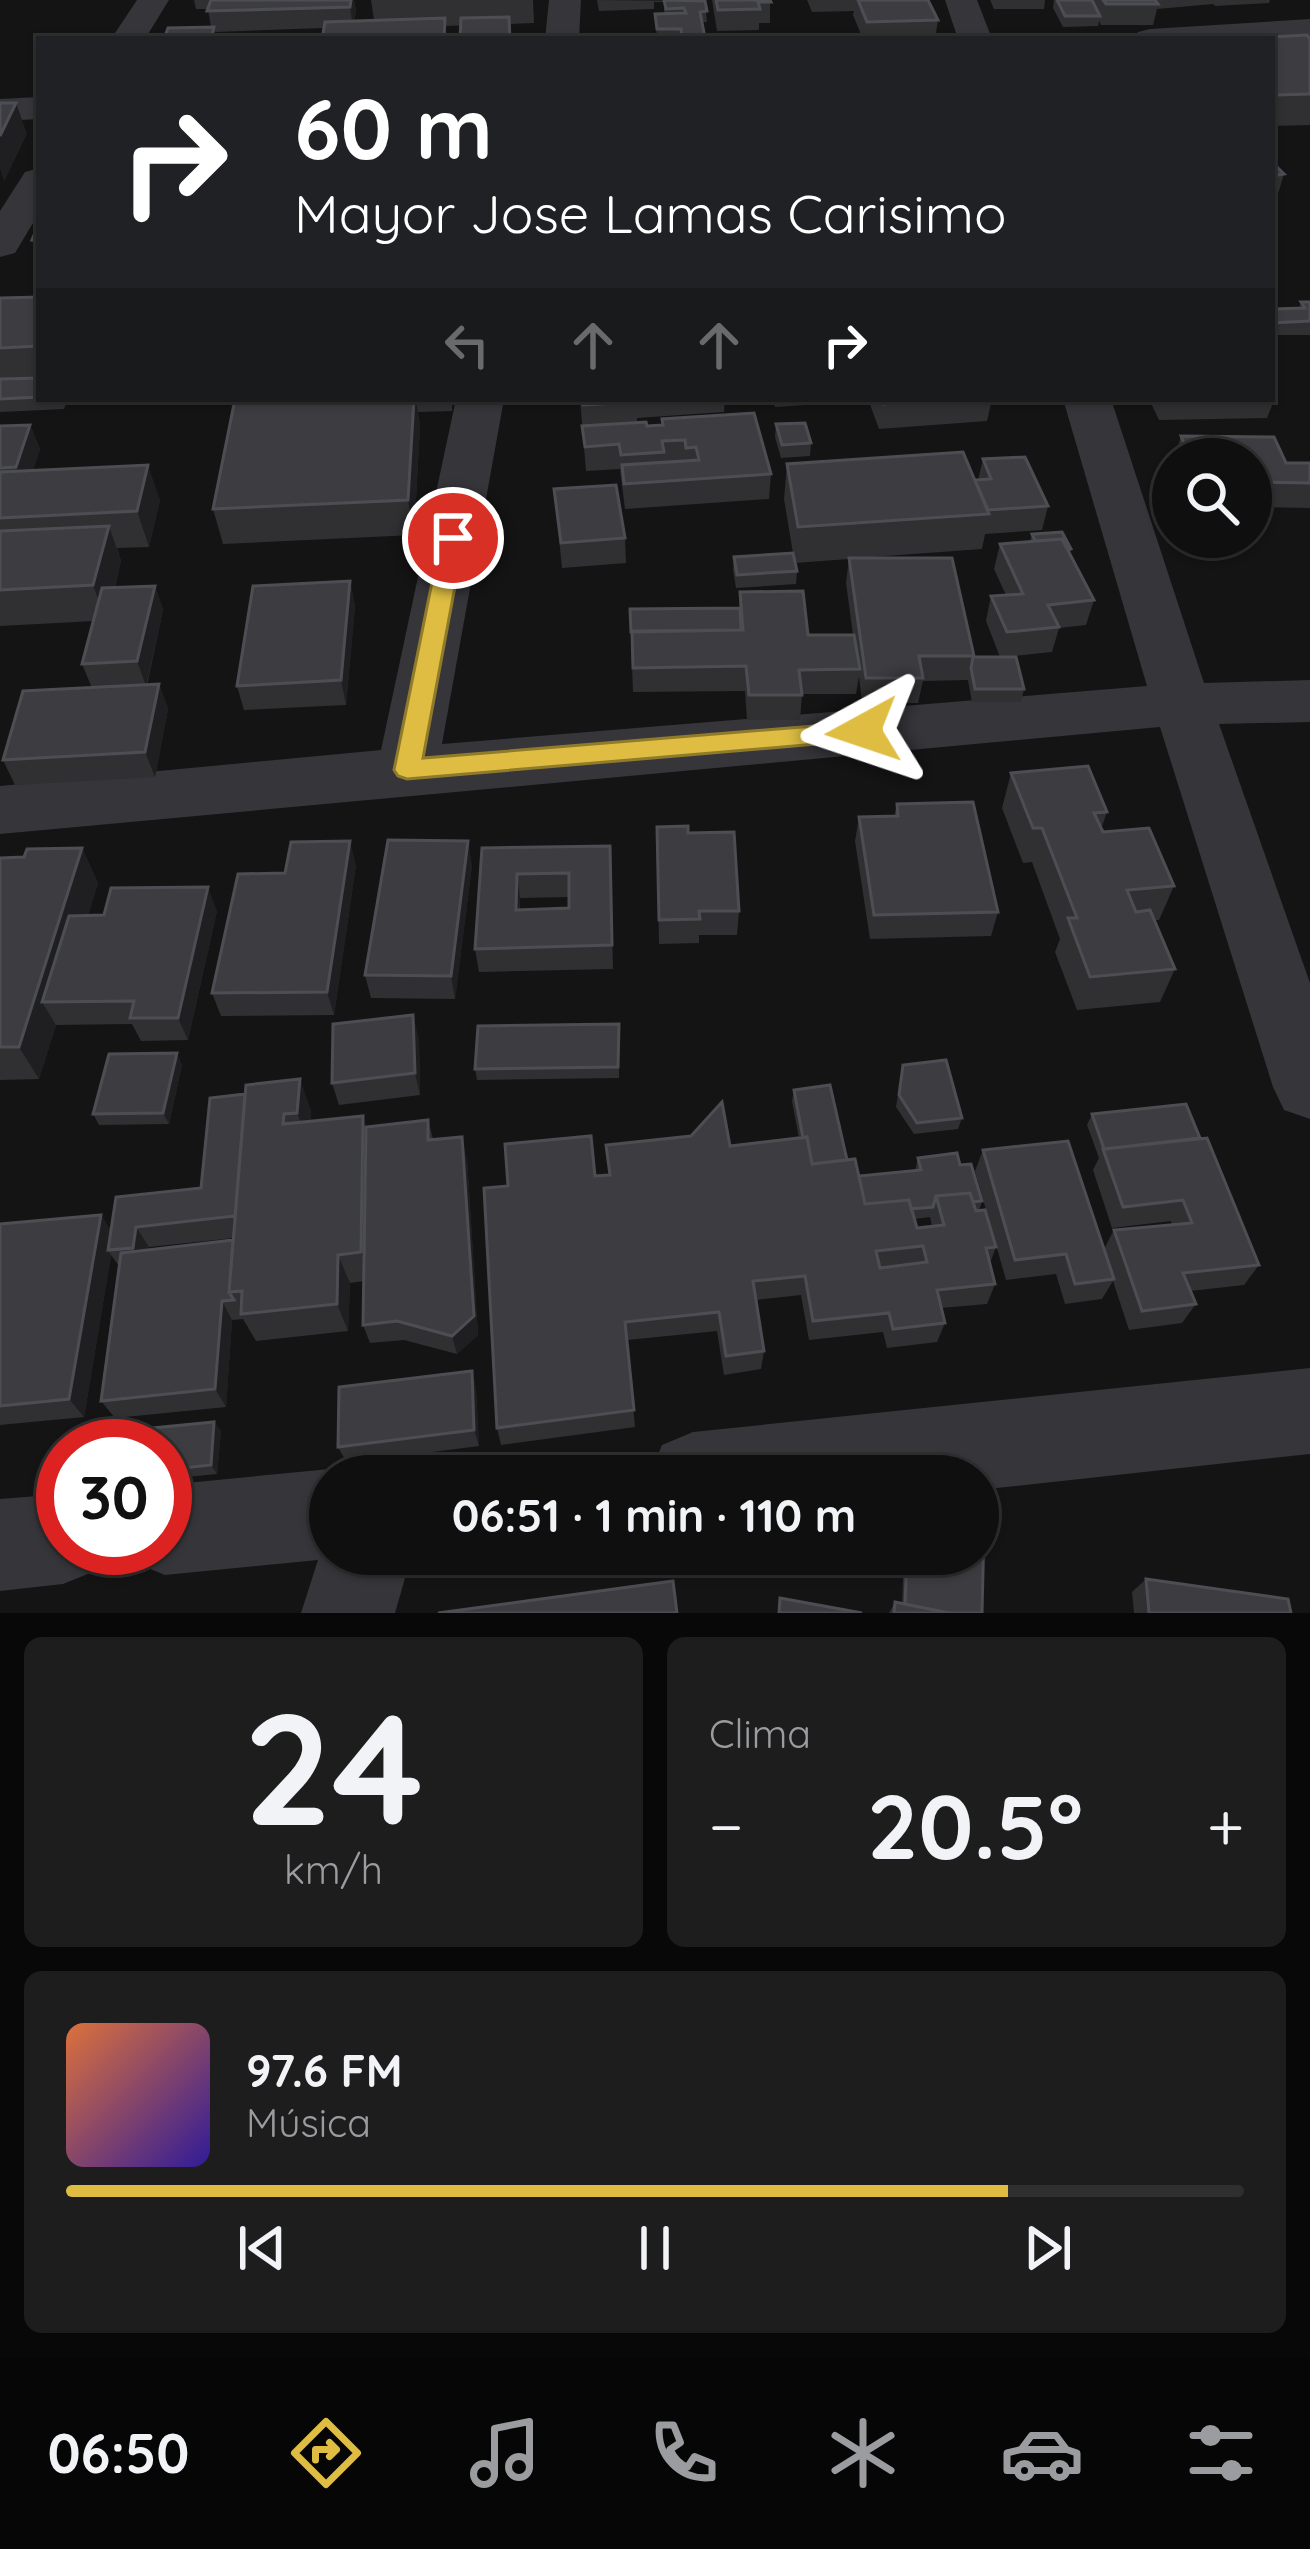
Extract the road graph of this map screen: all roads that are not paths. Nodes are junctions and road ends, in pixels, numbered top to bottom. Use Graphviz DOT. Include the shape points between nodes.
graph roads {
  1 [pos="153,0"];
  2 [pos="566,0"];
  3 [pos="961,0"];
  4 [pos="1310,28"];
  5 [pos="130,36"];
  6 [pos="562,36"];
  7 [pos="974,36"];
  8 [pos="1194,36"];
  9 [pos="36,108"];
  10 [pos="0,110"];
  11 [pos="36,185"];
  12 [pos="0,244"];
  13 [pos="479,402"];
  14 [pos="1089,402"];
  15 [pos="1310,701"];
  16 [pos="1182,704"];
  17 [pos="407,770"];
  18 [pos="0,810"];
  19 [pos="1310,1088"];
  20 [pos="1310,1411"];
  21 [pos="892,1455"];
  22 [pos="309,1516"];
  23 [pos="192,1527"];
  24 [pos="36,1542"];
  25 [pos="0,1546"];
  26 [pos="360,1575"];
  27 [pos="348,1613"];
  1 -- 5 [label="street"];
  2 -- 6 [label="street"];
  3 -- 7 [label="street"];
  4 -- 8 [label="street"];
  9 -- 10 [label="street"];
  11 -- 12 [label="street"];
  13 -- 17 [label="street"];
  14 -- 16 [label="street"];
  15 -- 16 [label="street"];
  16 -- 17 [label="street"];
  16 -- 19 [label="street"];
  17 -- 18 [label="street"];
  20 -- 21 [label="street"];
  22 -- 23 [label="street"];
  24 -- 25 [label="street"];
  26 -- 27 [label="street"];
}
